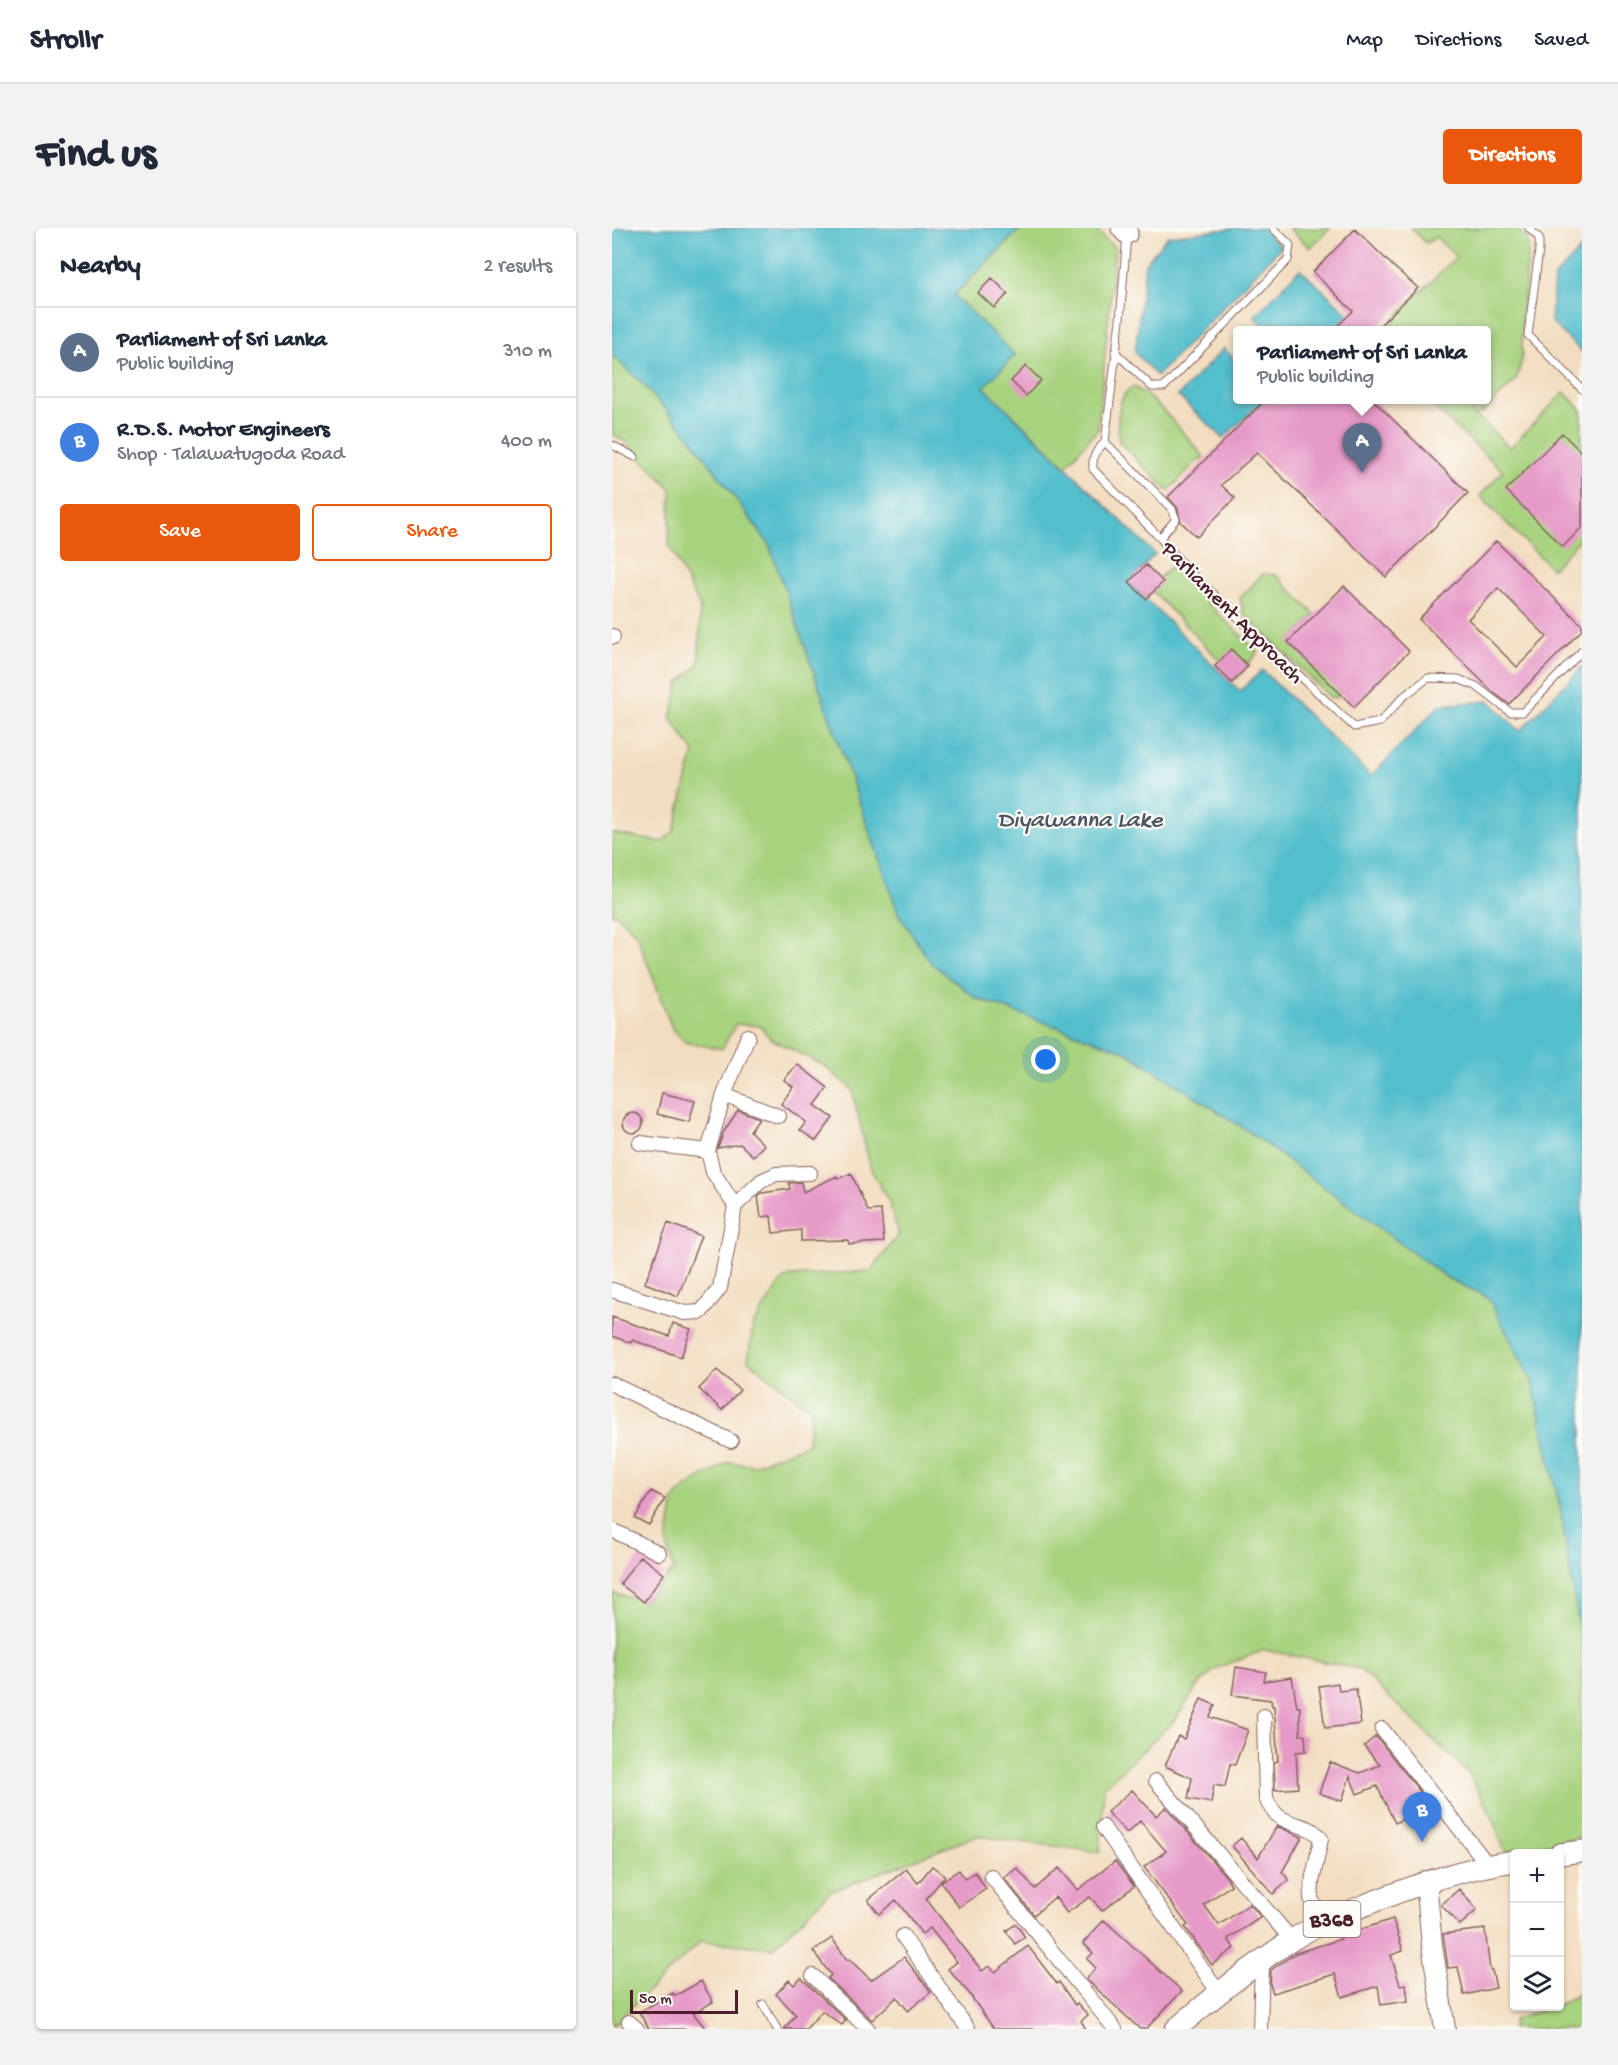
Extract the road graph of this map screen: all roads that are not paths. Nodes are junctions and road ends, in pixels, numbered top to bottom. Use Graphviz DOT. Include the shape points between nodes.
graph roads {
  1 [pos="1273,228"];
  2 [pos="1528,228"];
  3 [pos="1127,230"];
  4 [pos="1115,352"];
  5 [pos="1582,389"];
  6 [pos="1105,442"];
  7 [pos="612,444"];
  8 [pos="634,457"];
  9 [pos="1160,538"];
  10 [pos="1581,654"];
  11 [pos="748,1035"];
  12 [pos="724,1095"];
  13 [pos="778,1116"];
  14 [pos="640,1143"];
  15 [pos="708,1151"];
  16 [pos="810,1173"];
  17 [pos="735,1206"];
  18 [pos="612,1290"];
  19 [pos="612,1384"];
  20 [pos="731,1441"];
  21 [pos="612,1530"];
  22 [pos="659,1552"];
  23 [pos="1264,1716"];
  24 [pos="1382,1729"];
  25 [pos="1156,1781"];
  26 [pos="1103,1827"];
  27 [pos="1582,1851"];
  28 [pos="1564,1853"];
  29 [pos="1510,1862"];
  30 [pos="1488,1865"];
  31 [pos="991,1876"];
  32 [pos="1426,1881"];
  33 [pos="1322,1923"];
  34 [pos="903,1936"];
  35 [pos="1292,1940"];
  36 [pos="1262,1961"];
  37 [pos="813,1976"];
  38 [pos="1219,1993"];
  39 [pos="763,2004"];
  40 [pos="777,2029"];
  41 [pos="868,2029"];
  42 [pos="968,2029"];
  43 [pos="1115,2029"];
  44 [pos="1176,2029"];
  45 [pos="1260,2029"];
  46 [pos="1445,2029"];
  1 -- 4 [label="lane" via="1290,245 1287,260 1164,387 1152,387"];
  2 -- 5 [label="lane" via="1539,238 1528,335"];
  3 -- 4 [label="lane, Parliament Approach"];
  4 -- 6 [label="lane, Parliament Approach"];
  6 -- 9 [label="lane, Parliament Approach" via="1092,459 1093,469"];
  6 -- 9 [label="lane" via="1173,509 1176,519"];
  7 -- 8 [label="lane"];
  9 -- 10 [label="lane, Parliament Approach" via="1211,593 1354,727 1380,722 1428,678 1458,679 1476,686 1510,712 1523,712"];
  11 -- 12 [label="street"];
  12 -- 13 [label="street"];
  12 -- 15 [label="street"];
  14 -- 15 [label="street"];
  15 -- 17 [label="street" via="713,1172"];
  16 -- 17 [label="street" via="776,1174 761,1181"];
  17 -- 18 [label="street" via="720,1288 701,1312 685,1313"];
  19 -- 20 [label="street"];
  21 -- 22 [label="street"];
  23 -- 33 [label="street" via="1266,1798 1270,1810 1317,1833 1321,1839 1311,1898"];
  24 -- 30 [label="street"];
  25 -- 35 [label="street"];
  26 -- 38 [label="street"];
  27 -- 28 [label="main road"];
  29 -- 30 [label="main road, B368"];
  30 -- 32 [label="main road, B368"];
  31 -- 43 [label="street"];
  32 -- 33 [label="main road, B368"];
  32 -- 46 [label="street"];
  33 -- 35 [label="main road, B368"];
  34 -- 42 [label="street"];
  35 -- 36 [label="main road, B368"];
  36 -- 38 [label="main road, B368"];
  36 -- 45 [label="street"];
  37 -- 41 [label="street"];
  38 -- 44 [label="main road, B368"];
  39 -- 40 [label="lane"];
}
